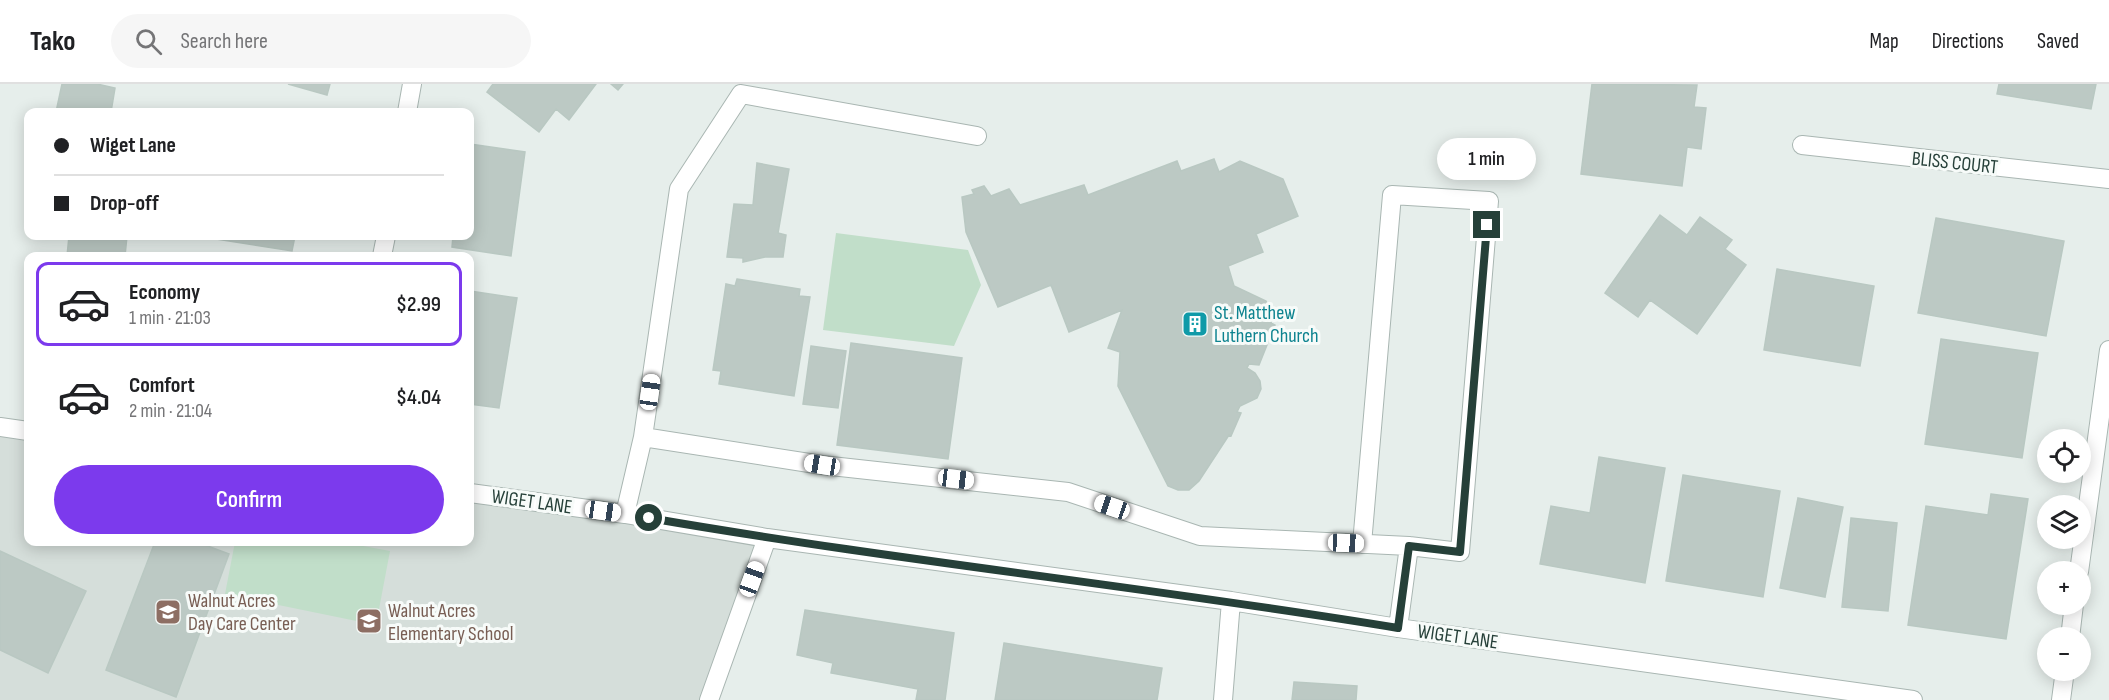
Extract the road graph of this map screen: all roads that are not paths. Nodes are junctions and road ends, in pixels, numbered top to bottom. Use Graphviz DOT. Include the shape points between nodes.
graph roads {
  1 [pos="412,84"];
  2 [pos="408,108"];
  3 [pos="977,136"];
  4 [pos="1802,145"];
  5 [pos="2109,179"];
  6 [pos="2109,350"];
  7 [pos="0,427"];
  8 [pos="24,430"];
  9 [pos="643,437"];
  10 [pos="474,493"];
  11 [pos="625,514"];
  12 [pos="767,538"];
  13 [pos="1362,544"];
  14 [pos="1409,546"];
  15 [pos="2080,561"];
  16 [pos="1231,601"];
  17 [pos="1398,628"];
  18 [pos="2064,681"];
  19 [pos="709,700"];
  20 [pos="1223,700"];
  21 [pos="1913,700"];
  22 [pos="2061,700"];
  1 -- 2 [label="street"];
  3 -- 9 [label="street" via="741,94 679,189"];
  4 -- 5 [label="street, BLISS COURT"];
  6 -- 15 [label="street"];
  7 -- 8 [label="street"];
  9 -- 11 [label="street"];
  9 -- 13 [label="street" via="822,465 1068,492 1200,536"];
  10 -- 11 [label="street, WIGET LANE"];
  11 -- 12 [label="street, WIGET LANE"];
  12 -- 16 [label="street, WIGET LANE"];
  12 -- 19 [label="street"];
  13 -- 14 [label="street"];
  13 -- 14 [label="street" via="1392,195 1489,201 1460,552"];
  14 -- 17 [label="street"];
  16 -- 17 [label="street, WIGET LANE"];
  16 -- 20 [label="street"];
  17 -- 21 [label="street, WIGET LANE"];
  18 -- 22 [label="street"];
}
